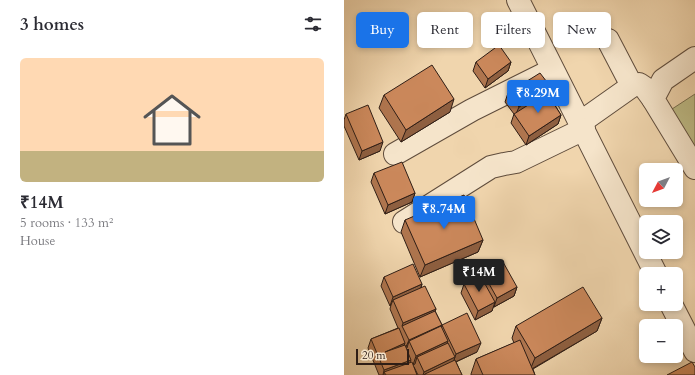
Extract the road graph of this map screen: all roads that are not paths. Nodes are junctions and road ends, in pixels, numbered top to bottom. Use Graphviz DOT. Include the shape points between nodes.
graph roads {
  1 [pos="518,0"];
  2 [pos="611,46"];
  3 [pos="695,58"];
  4 [pos="554,69"];
  5 [pos="632,86"];
  6 [pos="653,99"];
  7 [pos="582,126"];
  8 [pos="395,154"];
  9 [pos="695,168"];
  10 [pos="404,222"];
  11 [pos="652,267"];
  12 [pos="675,311"];
  13 [pos="695,351"];
  1 -- 4 [label="street"];
  2 -- 5 [label="street"];
  3 -- 6 [label="street" via="663,80"];
  4 -- 7 [label="street"];
  4 -- 8 [label="street" via="472,110"];
  5 -- 6 [label="street" via="639,84"];
  5 -- 7 [label="street"];
  6 -- 9 [label="street"];
  7 -- 10 [label="street" via="516,162 491,167"];
  7 -- 11 [label="street"];
  12 -- 13 [label="street"];
}
